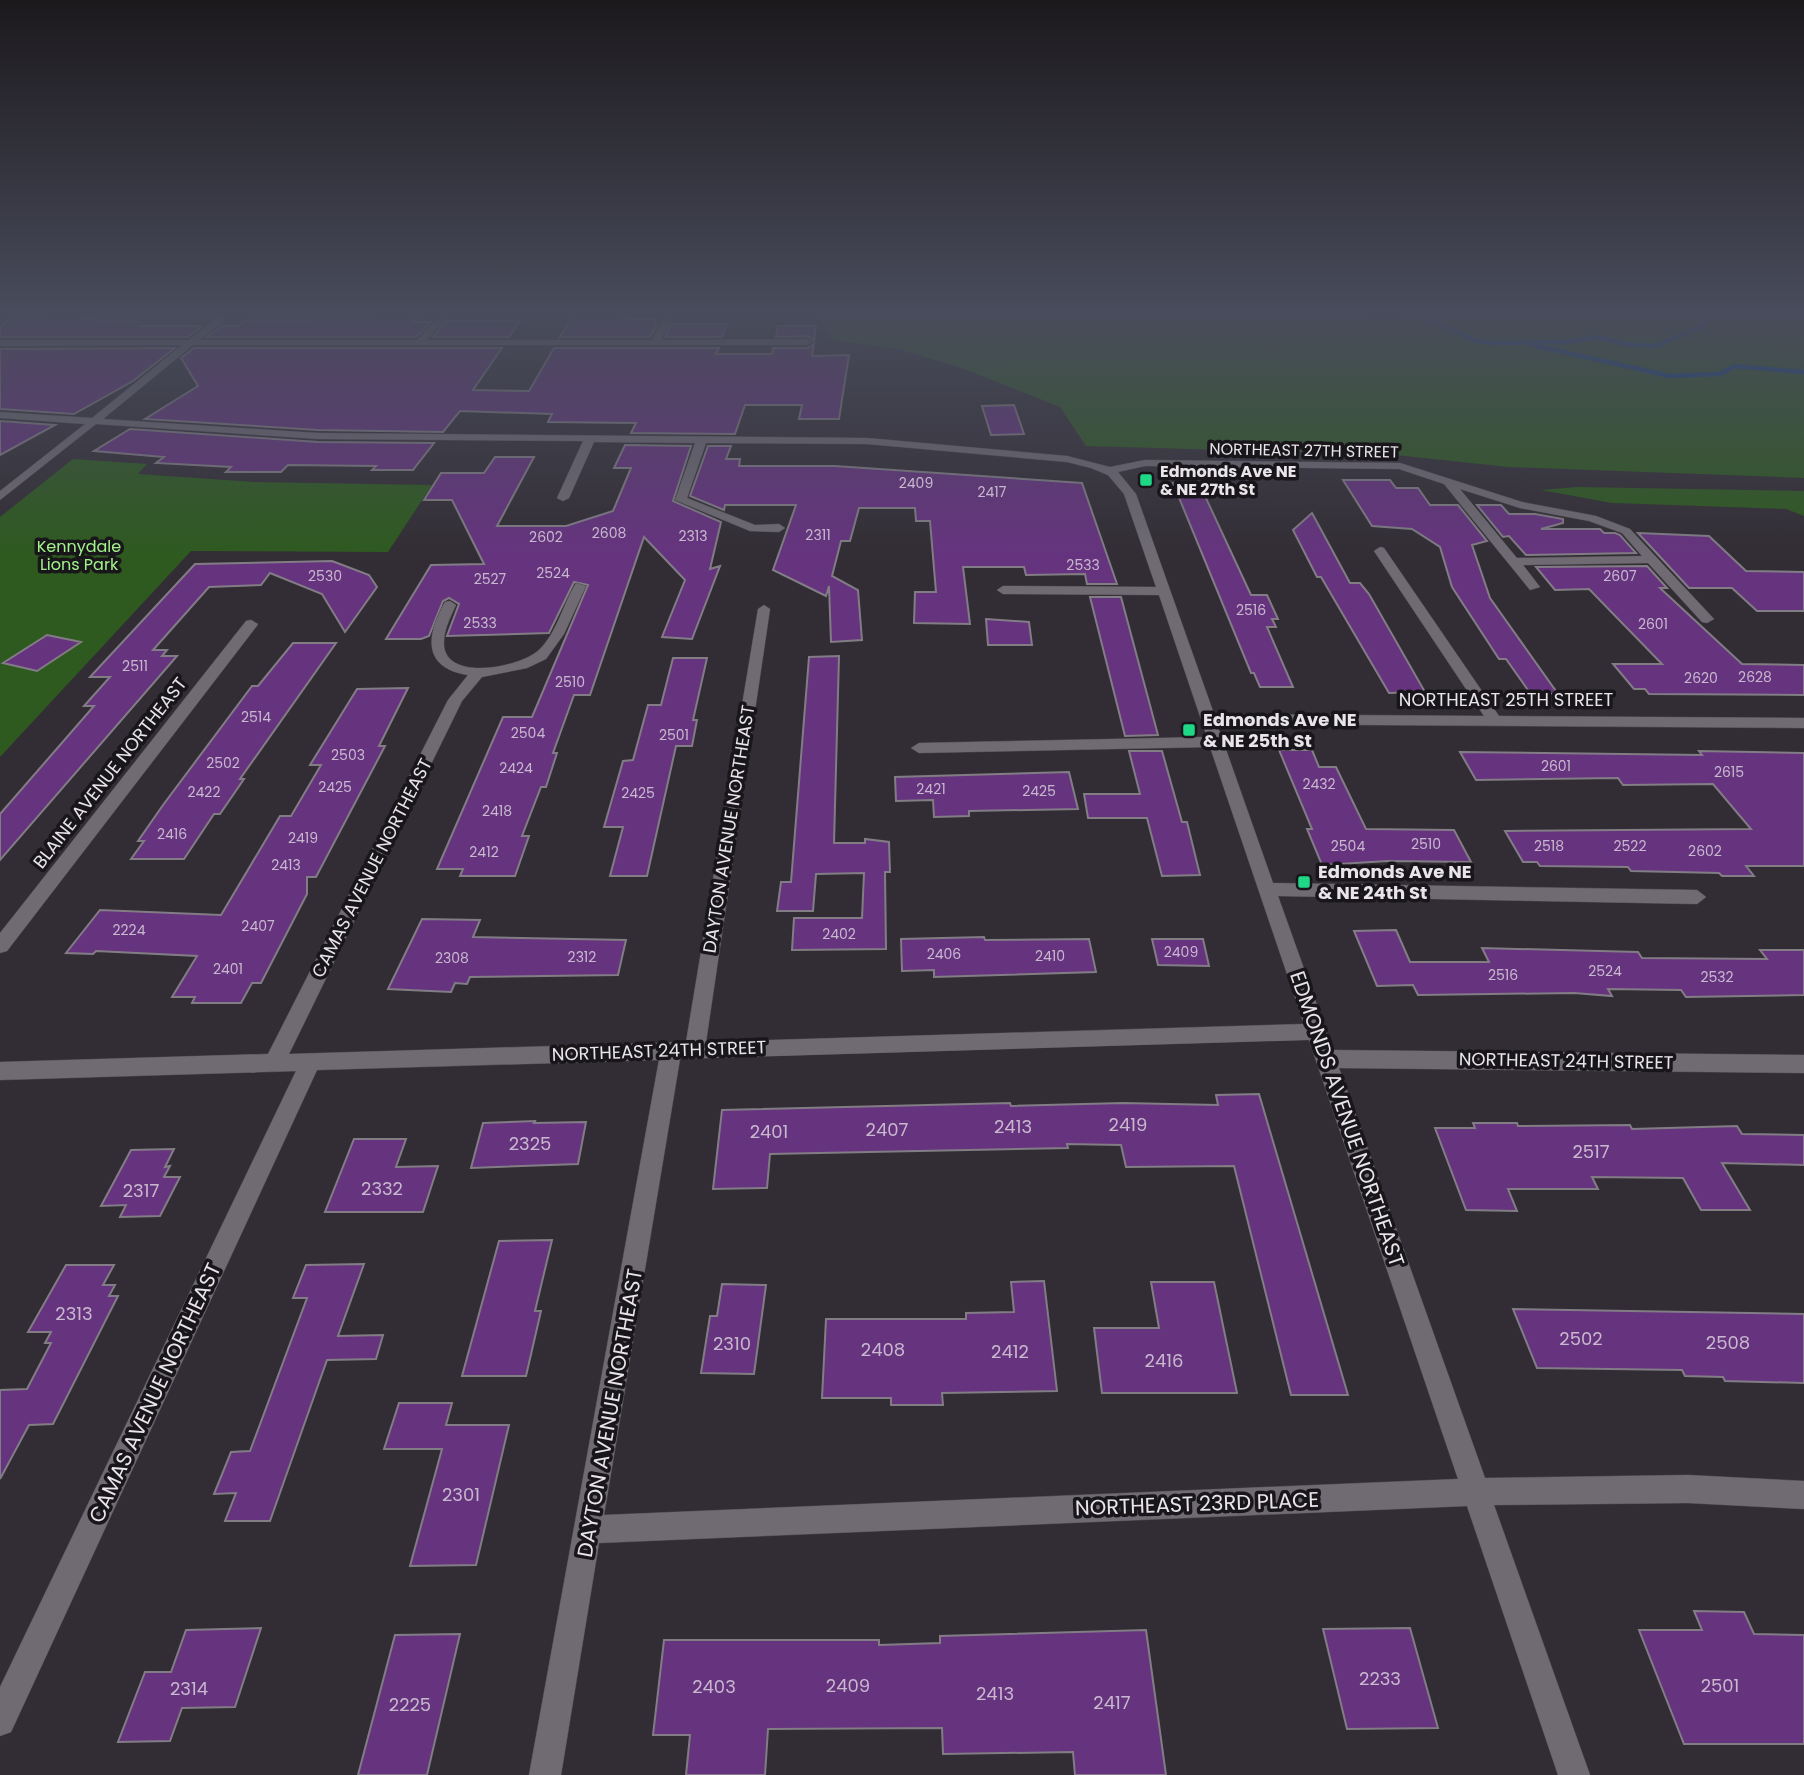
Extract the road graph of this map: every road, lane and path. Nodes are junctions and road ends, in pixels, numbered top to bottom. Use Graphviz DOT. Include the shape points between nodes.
graph roads {
  1 [pos="129,394"];
  2 [pos="0,415"];
  3 [pos="95,422"];
  4 [pos="590,438"];
  5 [pos="702,438"];
  6 [pos="1052,457"];
  7 [pos="1159,463"];
  8 [pos="1108,471"];
  9 [pos="1448,482"];
  10 [pos="2,494"];
  11 [pos="563,498"];
  12 [pos="779,528"];
  13 [pos="1380,551"];
  14 [pos="1652,559"];
  15 [pos="1514,562"];
  16 [pos="580,586"];
  17 [pos="1534,587"];
  18 [pos="1003,590"];
  19 [pos="1163,591"];
  20 [pos="450,605"];
  21 [pos="764,609"];
  22 [pos="1707,619"];
  23 [pos="251,624"];
  24 [pos="477,674"];
  25 [pos="1208,719"];
  26 [pos="1493,719"];
  27 [pos="1804,723"];
  28 [pos="1216,742"];
  29 [pos="919,748"];
  30 [pos="1268,889"];
  31 [pos="1697,897"];
  32 [pos="0,946"];
  33 [pos="1318,1032"];
  34 [pos="683,1049"];
  35 [pos="1327,1059"];
  36 [pos="1804,1064"];
  37 [pos="273,1065"];
  38 [pos="309,1065"];
  39 [pos="0,1072"];
  40 [pos="1475,1492"];
  41 [pos="1804,1494"];
  42 [pos="591,1529"];
  43 [pos="0,1721"];
  44 [pos="545,1775"];
  45 [pos="1574,1775"];
  1 -- 3 [label="street"];
  2 -- 3 [label="street, NORTHEAST 27TH STREET"];
  3 -- 4 [label="street, NORTHEAST 27TH STREET" via="318,436"];
  3 -- 10 [label="street"];
  4 -- 5 [label="street, NORTHEAST 27TH STREET"];
  4 -- 11 [label="street"];
  5 -- 6 [label="street, NORTHEAST 27TH STREET" via="900,443"];
  5 -- 12 [label="street" via="681,500 754,529"];
  6 -- 7 [label="street, NORTHEAST 27TH STREET"];
  6 -- 8 [label="street, NORTHEAST 27TH STREET"];
  7 -- 8 [label="street, NORTHEAST 27TH STREET"];
  7 -- 9 [label="street, NORTHEAST 27TH STREET" via="1385,465"];
  8 -- 19 [label="street, EDMONDS AVENUE NORTHEAST" via="1125,485"];
  9 -- 14 [label="street, NORTHEAST 27TH STREET" via="1520,505 1610,522 1626,531"];
  9 -- 15 [label="street"];
  13 -- 26 [label="street"];
  14 -- 15 [label="street"];
  14 -- 22 [label="street"];
  15 -- 17 [label="street"];
  16 -- 24 [label="street" via="543,655 506,671"];
  18 -- 19 [label="street"];
  19 -- 25 [label="street, EDMONDS AVENUE NORTHEAST"];
  20 -- 24 [label="street" via="435,640 437,652 444,663"];
  21 -- 34 [label="street, DAYTON AVENUE NORTHEAST"];
  23 -- 32 [label="street, BLAINE AVENUE NORTHEAST"];
  24 -- 37 [label="street, CAMAS AVENUE NORTHEAST" via="455,700"];
  25 -- 26 [label="street, NORTHEAST 25TH STREET"];
  25 -- 28 [label="street, EDMONDS AVENUE NORTHEAST"];
  26 -- 27 [label="street, NORTHEAST 25TH STREET"];
  28 -- 29 [label="street"];
  28 -- 30 [label="street, EDMONDS AVENUE NORTHEAST"];
  30 -- 31 [label="street"];
  30 -- 33 [label="street, EDMONDS AVENUE NORTHEAST"];
  33 -- 34 [label="street, NORTHEAST 24TH STREET"];
  33 -- 35 [label="street, EDMONDS AVENUE NORTHEAST"];
  34 -- 38 [label="street, NORTHEAST 24TH STREET"];
  34 -- 42 [label="street, DAYTON AVENUE NORTHEAST"];
  35 -- 36 [label="street, NORTHEAST 24TH STREET"];
  35 -- 40 [label="street, EDMONDS AVENUE NORTHEAST"];
  37 -- 38 [label="street, NORTHEAST 24TH STREET"];
  37 -- 39 [label="street, NORTHEAST 24TH STREET"];
  38 -- 43 [label="street, CAMAS AVENUE NORTHEAST"];
  40 -- 41 [label="street, NORTHEAST 23RD PLACE" via="1688,1489"];
  40 -- 42 [label="street, NORTHEAST 23RD PLACE"];
  40 -- 45 [label="street, EDMONDS AVENUE NORTHEAST"];
  42 -- 44 [label="street, DAYTON AVENUE NORTHEAST"];
}
